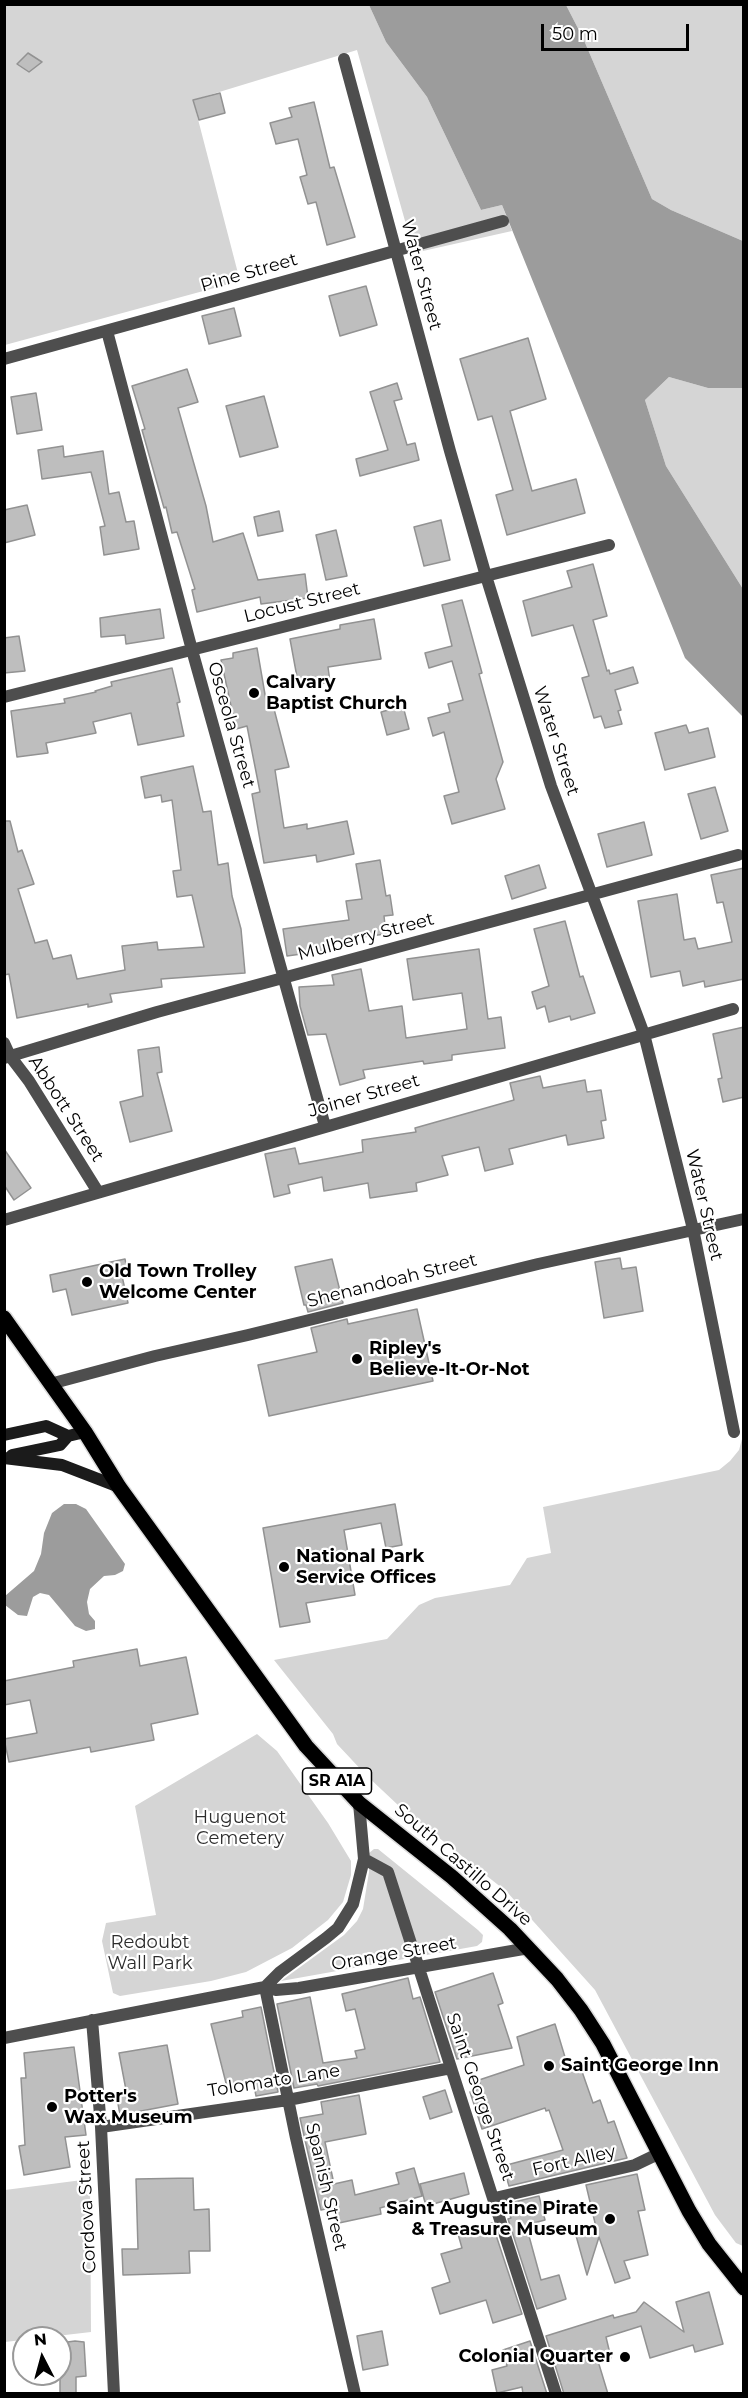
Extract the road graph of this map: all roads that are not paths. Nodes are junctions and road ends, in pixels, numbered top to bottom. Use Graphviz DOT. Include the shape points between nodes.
graph roads {
  1 [pos="344,59"];
  2 [pos="503,221"];
  3 [pos="396,251"];
  4 [pos="107,331"];
  5 [pos="4,359"];
  6 [pos="609,545"];
  7 [pos="486,576"];
  8 [pos="192,650"];
  9 [pos="4,697"];
  10 [pos="738,855"];
  11 [pos="591,894"];
  12 [pos="285,978"];
  13 [pos="733,1010"];
  14 [pos="644,1034"];
  15 [pos="4,1043"];
  16 [pos="7,1057"];
  17 [pos="325,1126"];
  18 [pos="98,1192"];
  19 [pos="744,1219"];
  20 [pos="4,1220"];
  21 [pos="693,1229"];
  22 [pos="4,1318"];
  23 [pos="50,1384"];
  24 [pos="85,1432"];
  25 [pos="734,1432"];
  26 [pos="4,1435"];
  27 [pos="68,1436"];
  28 [pos="4,1457"];
  29 [pos="118,1487"];
  30 [pos="359,1803"];
  31 [pos="363,1859"];
  32 [pos="529,1948"];
  33 [pos="418,1968"];
  34 [pos="265,1987"];
  35 [pos="92,2020"];
  36 [pos="4,2038"];
  37 [pos="451,2068"];
  38 [pos="288,2100"];
  39 [pos="101,2127"];
  40 [pos="660,2153"];
  41 [pos="495,2198"];
  42 [pos="744,2288"];
  43 [pos="114,2394"];
  44 [pos="355,2394"];
  45 [pos="556,2394"];
  1 -- 3 [label="street, Water Street"];
  2 -- 3 [label="street, Pine Street"];
  3 -- 4 [label="street, Pine Street"];
  3 -- 7 [label="street, Water Street"];
  4 -- 5 [label="street, Pine Street"];
  4 -- 8 [label="street, Osceola Street"];
  6 -- 7 [label="street, Locust Street"];
  7 -- 8 [label="street, Locust Street"];
  7 -- 11 [label="street, Water Street" via="550,786"];
  8 -- 9 [label="street, Locust Street"];
  8 -- 12 [label="street, Osceola Street"];
  10 -- 11 [label="street, Mulberry Street"];
  11 -- 12 [label="street, Mulberry Street"];
  11 -- 14 [label="street, Water Street"];
  12 -- 16 [label="street, Mulberry Street"];
  12 -- 17 [label="street, Osceola Street"];
  13 -- 14 [label="street, Joiner Street"];
  14 -- 17 [label="street, Joiner Street"];
  14 -- 21 [label="street, Water Street"];
  15 -- 16 [label="street, Abbott Street"];
  16 -- 18 [label="street, Abbott Street" via="29,1081"];
  17 -- 18 [label="street, Joiner Street"];
  18 -- 20 [label="street, Joiner Street"];
  19 -- 21 [label="street, Shenandoah Street"];
  21 -- 23 [label="street, Shenandoah Street"];
  21 -- 25 [label="street, Water Street"];
  22 -- 23 [label="main road, SR A1A"];
  23 -- 24 [label="main road, SR A1A"];
  24 -- 27 [label="main road"];
  24 -- 29 [label="main road, South Castillo Drive / SR A1A"];
  26 -- 27 [label="main road" via="46,1426"];
  27 -- 28 [label="main road" via="60,1445"];
  28 -- 29 [label="main road" via="62,1465"];
  29 -- 30 [label="main road, South Castillo Drive / SR A1A" via="306,1746"];
  30 -- 31 [label="street, Orange Street"];
  30 -- 32 [label="main road, South Castillo Drive / SR A1A" via="452,1877"];
  31 -- 33 [label="street, Saint George Street" via="388,1872"];
  31 -- 34 [label="street, Orange Street" via="358,1891 347,1916"];
  32 -- 33 [label="street, Orange Street"];
  32 -- 40 [label="main road, South Castillo Drive / SR A1A" via="592,2027"];
  33 -- 34 [label="street, Orange Street" via="299,1988"];
  33 -- 37 [label="street, Saint George Street"];
  34 -- 35 [label="street, Orange Street"];
  34 -- 38 [label="street, Spanish Street"];
  35 -- 36 [label="street, Orange Street"];
  35 -- 39 [label="street, Cordova Street"];
  37 -- 38 [label="street, Tolomato Lane"];
  37 -- 41 [label="street, Saint George Street"];
  38 -- 39 [label="street, Tolomato Lane"];
  38 -- 44 [label="street, Spanish Street"];
  39 -- 43 [label="street, Cordova Street"];
  40 -- 41 [label="street, Fort Alley" via="635,2165"];
  40 -- 42 [label="main road, South Castillo Drive / SR A1A" via="709,2244"];
  41 -- 45 [label="street, Saint George Street"];
}
